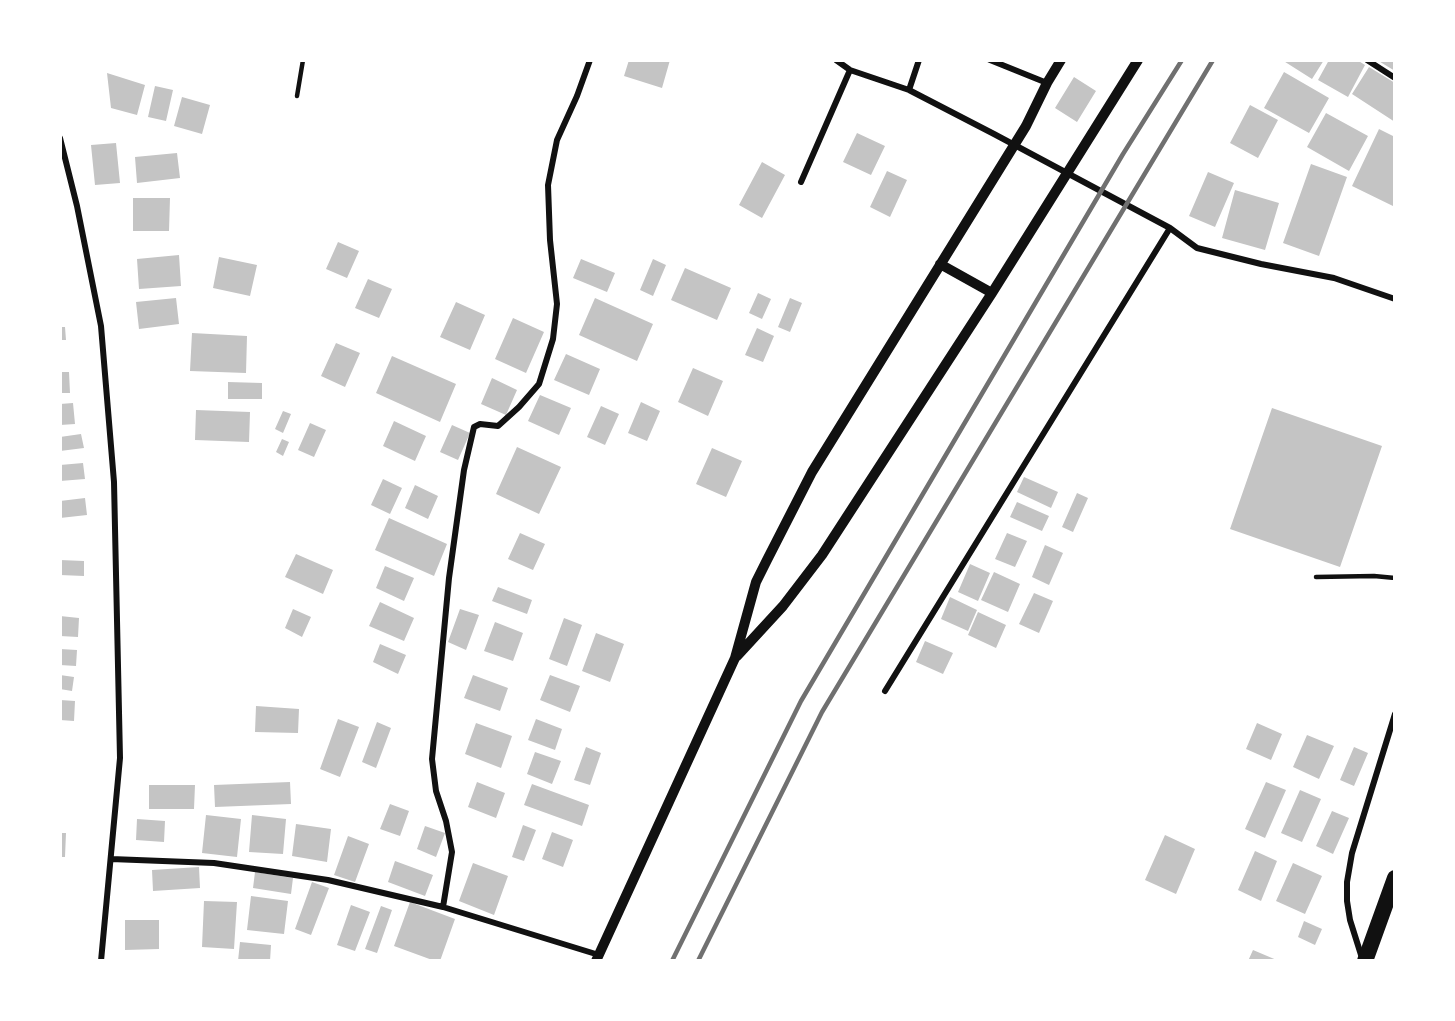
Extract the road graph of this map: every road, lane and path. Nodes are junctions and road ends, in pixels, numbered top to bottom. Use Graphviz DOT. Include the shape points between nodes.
graph roads {
  1 [pos="303,60"];
  2 [pos="590,60"];
  3 [pos="836,60"];
  4 [pos="919,60"];
  5 [pos="990,60"];
  6 [pos="1061,60"];
  7 [pos="1138,60"];
  8 [pos="1367,60"];
  9 [pos="850,70"];
  10 [pos="1395,78"];
  11 [pos="1047,83"];
  12 [pos="909,90"];
  13 [pos="297,96"];
  14 [pos="60,138"];
  15 [pos="801,182"];
  16 [pos="1170,228"];
  17 [pos="940,264"];
  18 [pos="992,293"];
  19 [pos="1395,299"];
  20 [pos="1316,577"];
  21 [pos="1395,578"];
  22 [pos="735,658"];
  23 [pos="885,691"];
  24 [pos="1395,714"];
  25 [pos="111,859"];
  26 [pos="1395,878"];
  27 [pos="442,907"];
  28 [pos="597,958"];
  29 [pos="101,961"];
  30 [pos="1364,961"];
  1 -- 13 [label="lane"];
  2 -- 27 [label="street" via="557,141 548,185 557,304 553,339 539,384 519,407 498,426 474,427 464,470 432,759 452,852"];
  3 -- 9 [label="street"];
  4 -- 12 [label="street"];
  5 -- 11 [label="street"];
  6 -- 11 [label="street"];
  7 -- 18 [label="street"];
  8 -- 10 [label="street"];
  9 -- 12 [label="street"];
  9 -- 15 [label="street"];
  11 -- 17 [label="street" via="1026,126"];
  12 -- 16 [label="street"];
  14 -- 25 [label="street" via="100,326 114,482 120,758"];
  16 -- 19 [label="street" via="1197,248 1334,278"];
  16 -- 23 [label="street"];
  17 -- 18 [label="street"];
  17 -- 22 [label="street" via="812,472 756,582"];
  18 -- 22 [label="street" via="822,555 783,606"];
  20 -- 21 [label="lane"];
  22 -- 28 [label="street"];
  24 -- 30 [label="street" via="1352,853 1347,882 1350,920"];
  25 -- 27 [label="street" via="214,862 328,880"];
  25 -- 29 [label="street"];
  26 -- 30 [label="highway"];
  27 -- 28 [label="street"];
}
